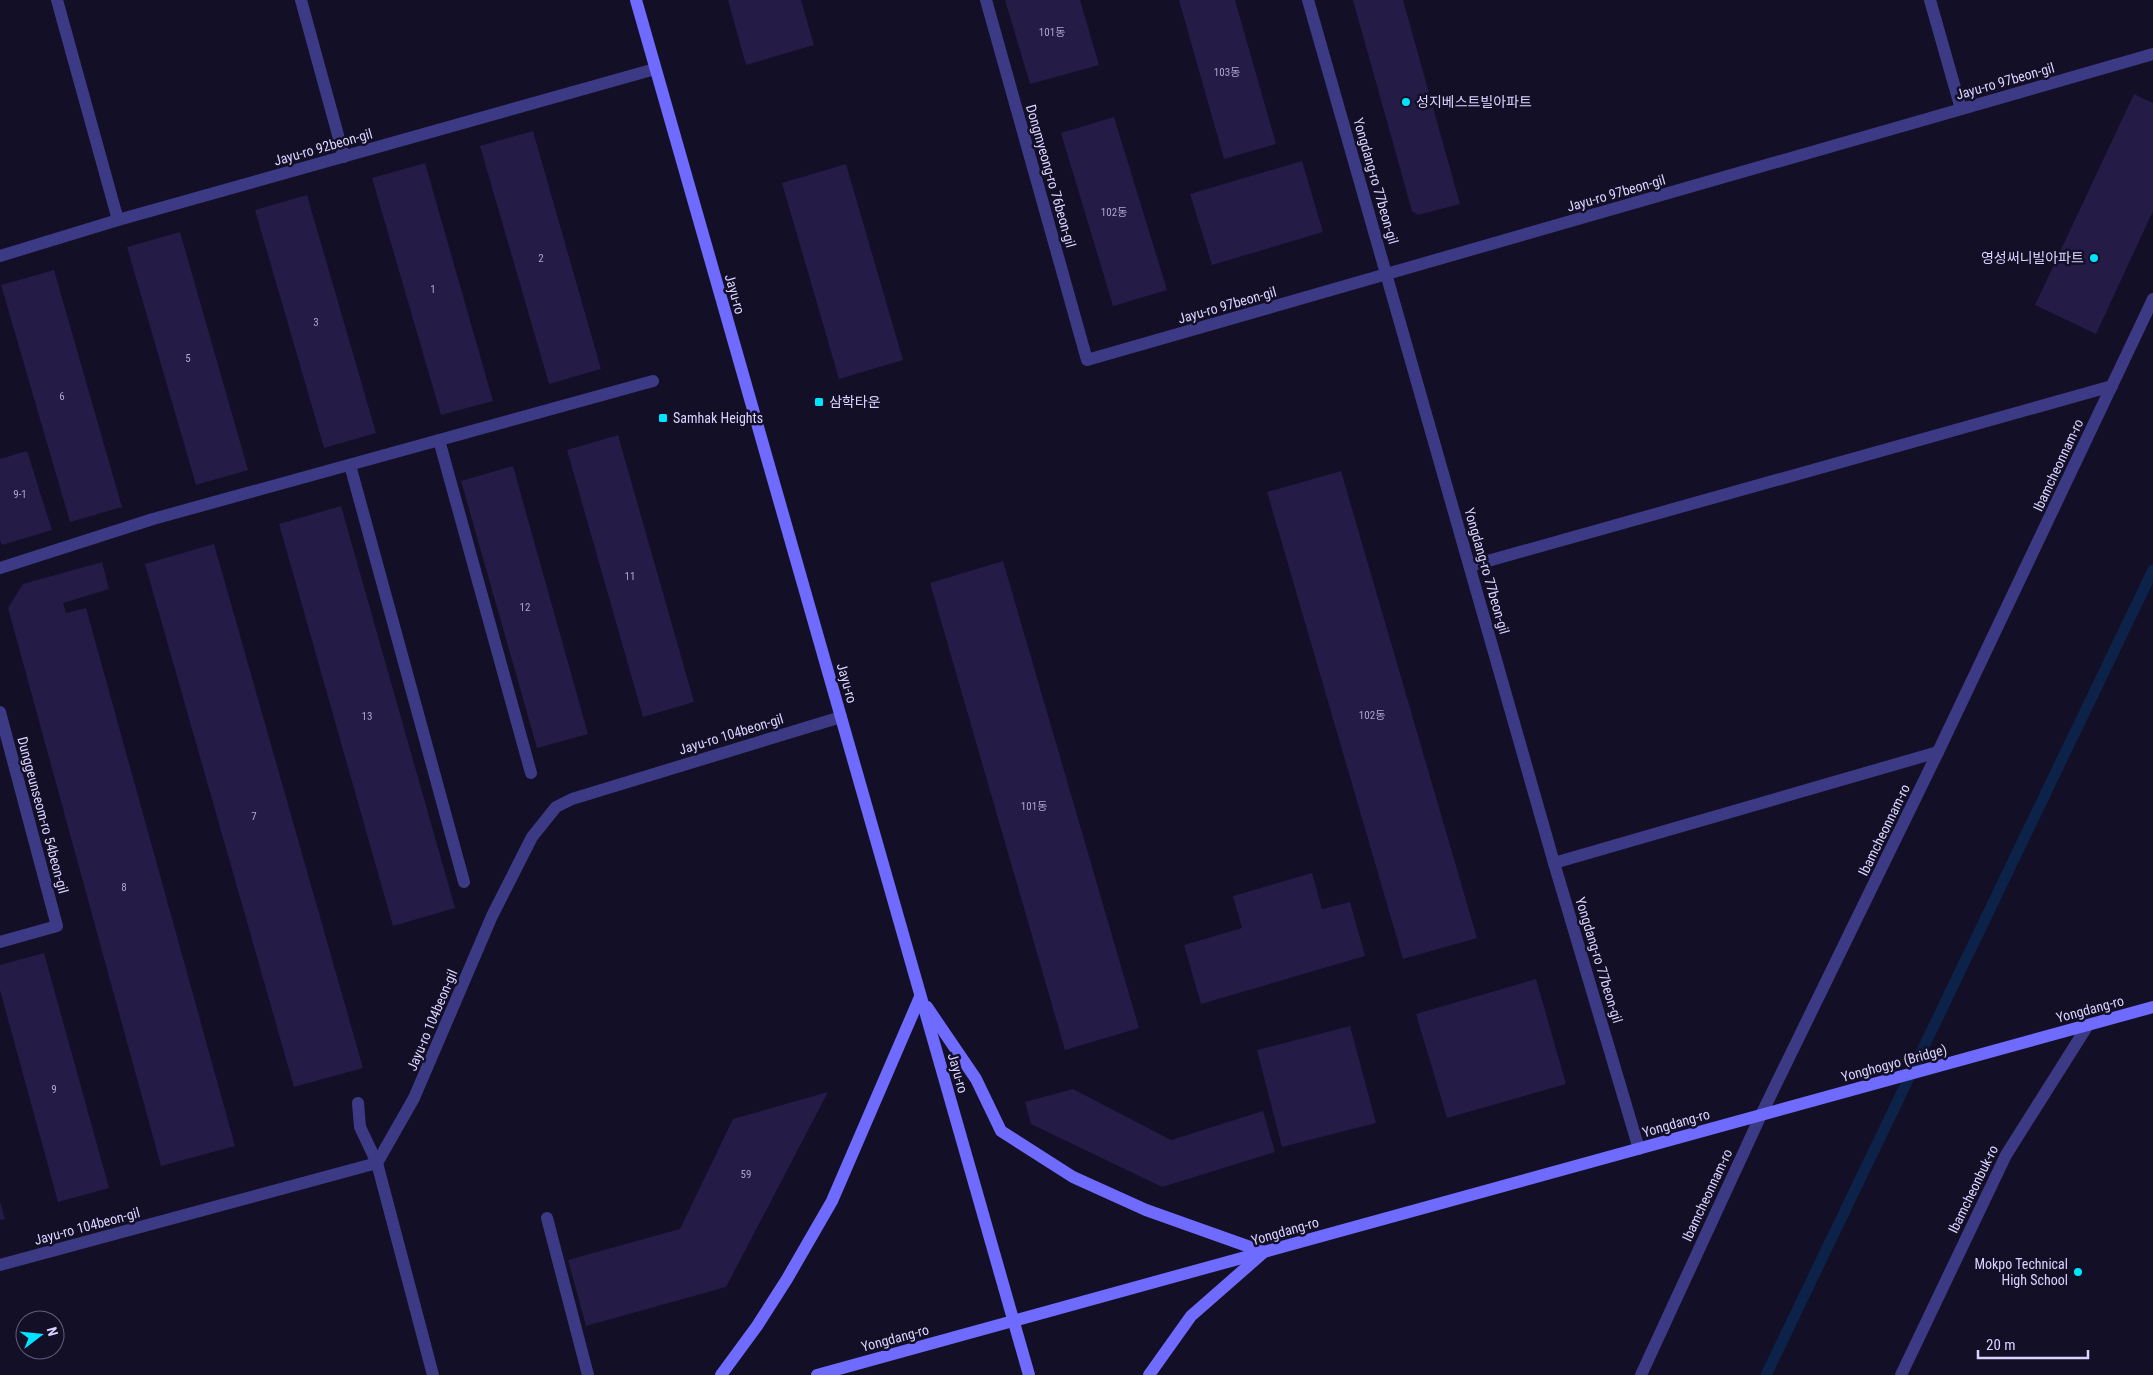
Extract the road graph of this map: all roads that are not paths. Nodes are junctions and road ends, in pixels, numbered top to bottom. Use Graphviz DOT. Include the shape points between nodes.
graph roads {
  1 [pos="57,0"];
  2 [pos="301,0"];
  3 [pos="636,0"];
  4 [pos="986,0"];
  5 [pos="1308,0"];
  6 [pos="1930,0"];
  7 [pos="2153,54"];
  8 [pos="656,69"];
  9 [pos="1961,109"];
  10 [pos="344,157"];
  11 [pos="118,220"];
  12 [pos="0,256"];
  13 [pos="1387,275"];
  14 [pos="2153,299"];
  15 [pos="1087,360"];
  16 [pos="653,381"];
  17 [pos="2112,386"];
  18 [pos="439,440"];
  19 [pos="350,465"];
  20 [pos="1470,566"];
  21 [pos="0,568"];
  22 [pos="0,712"];
  23 [pos="840,717"];
  24 [pos="1938,752"];
  25 [pos="531,773"];
  26 [pos="1554,863"];
  27 [pos="464,882"];
  28 [pos="0,942"];
  29 [pos="920,997"];
  30 [pos="2153,1007"];
  31 [pos="2088,1025"];
  32 [pos="2034,1040"];
  33 [pos="358,1103"];
  34 [pos="1761,1115"];
  35 [pos="1639,1149"];
  36 [pos="377,1163"];
  37 [pos="547,1218"];
  38 [pos="1264,1252"];
  39 [pos="0,1266"];
  40 [pos="1013,1321"];
  41 [pos="433,1375"];
  42 [pos="588,1375"];
  43 [pos="721,1375"];
  44 [pos="817,1375"];
  45 [pos="1029,1375"];
  46 [pos="1149,1375"];
  47 [pos="1641,1375"];
  48 [pos="1901,1375"];
  1 -- 11 [label="street"];
  2 -- 10 [label="street"];
  3 -- 8 [label="street, Jayu-ro"];
  4 -- 15 [label="street, Dongmyeong-ro 76beon-gil"];
  5 -- 13 [label="street, Yongdang-ro 77beon-gil"];
  6 -- 9 [label="street"];
  7 -- 9 [label="street, Jayu-ro 97beon-gil"];
  8 -- 10 [label="street, Jayu-ro 92beon-gil"];
  8 -- 23 [label="street, Jayu-ro"];
  9 -- 13 [label="street, Jayu-ro 97beon-gil"];
  10 -- 11 [label="street, Jayu-ro 92beon-gil"];
  11 -- 12 [label="street, Jayu-ro 92beon-gil"];
  13 -- 15 [label="street, Jayu-ro 97beon-gil"];
  13 -- 20 [label="street, Yongdang-ro 77beon-gil"];
  14 -- 17 [label="street, Ibamcheonnam-ro"];
  16 -- 18 [label="street"];
  17 -- 20 [label="street"];
  17 -- 24 [label="street, Ibamcheonnam-ro"];
  18 -- 19 [label="street"];
  18 -- 25 [label="street"];
  19 -- 21 [label="street" via="153,519"];
  19 -- 27 [label="street"];
  20 -- 26 [label="street, Yongdang-ro 77beon-gil"];
  22 -- 28 [label="street, Dunggeunseom-ro 54beon-gil" via="58,926"];
  23 -- 29 [label="street, Jayu-ro"];
  23 -- 36 [label="street, Jayu-ro 104beon-gil" via="572,799 556,807 532,837 492,916 414,1098"];
  24 -- 26 [label="street"];
  24 -- 34 [label="street, Ibamcheonnam-ro"];
  26 -- 35 [label="street, Yongdang-ro 77beon-gil"];
  29 -- 38 [label="street" via="976,1079 1001,1131 1081,1181 1146,1210"];
  29 -- 40 [label="street, Jayu-ro"];
  29 -- 43 [label="street" via="832,1201 788,1279"];
  30 -- 31 [label="street, Yongdang-ro"];
  31 -- 32 [label="street, Yongdang-ro"];
  31 -- 48 [label="street, Ibamcheonbuk-ro" via="2006,1154"];
  32 -- 34 [label="street, Yonghogyo (Bridge)"];
  33 -- 36 [label="street" via="360,1127"];
  34 -- 35 [label="street, Yongdang-ro"];
  34 -- 47 [label="street, Ibamcheonnam-ro"];
  35 -- 38 [label="street, Yongdang-ro"];
  36 -- 39 [label="street, Jayu-ro 104beon-gil"];
  36 -- 41 [label="street"];
  37 -- 42 [label="street"];
  38 -- 40 [label="street, Yongdang-ro"];
  38 -- 46 [label="street" via="1191,1316"];
  40 -- 44 [label="street, Yongdang-ro"];
  40 -- 45 [label="street, Jayu-ro"];
}
